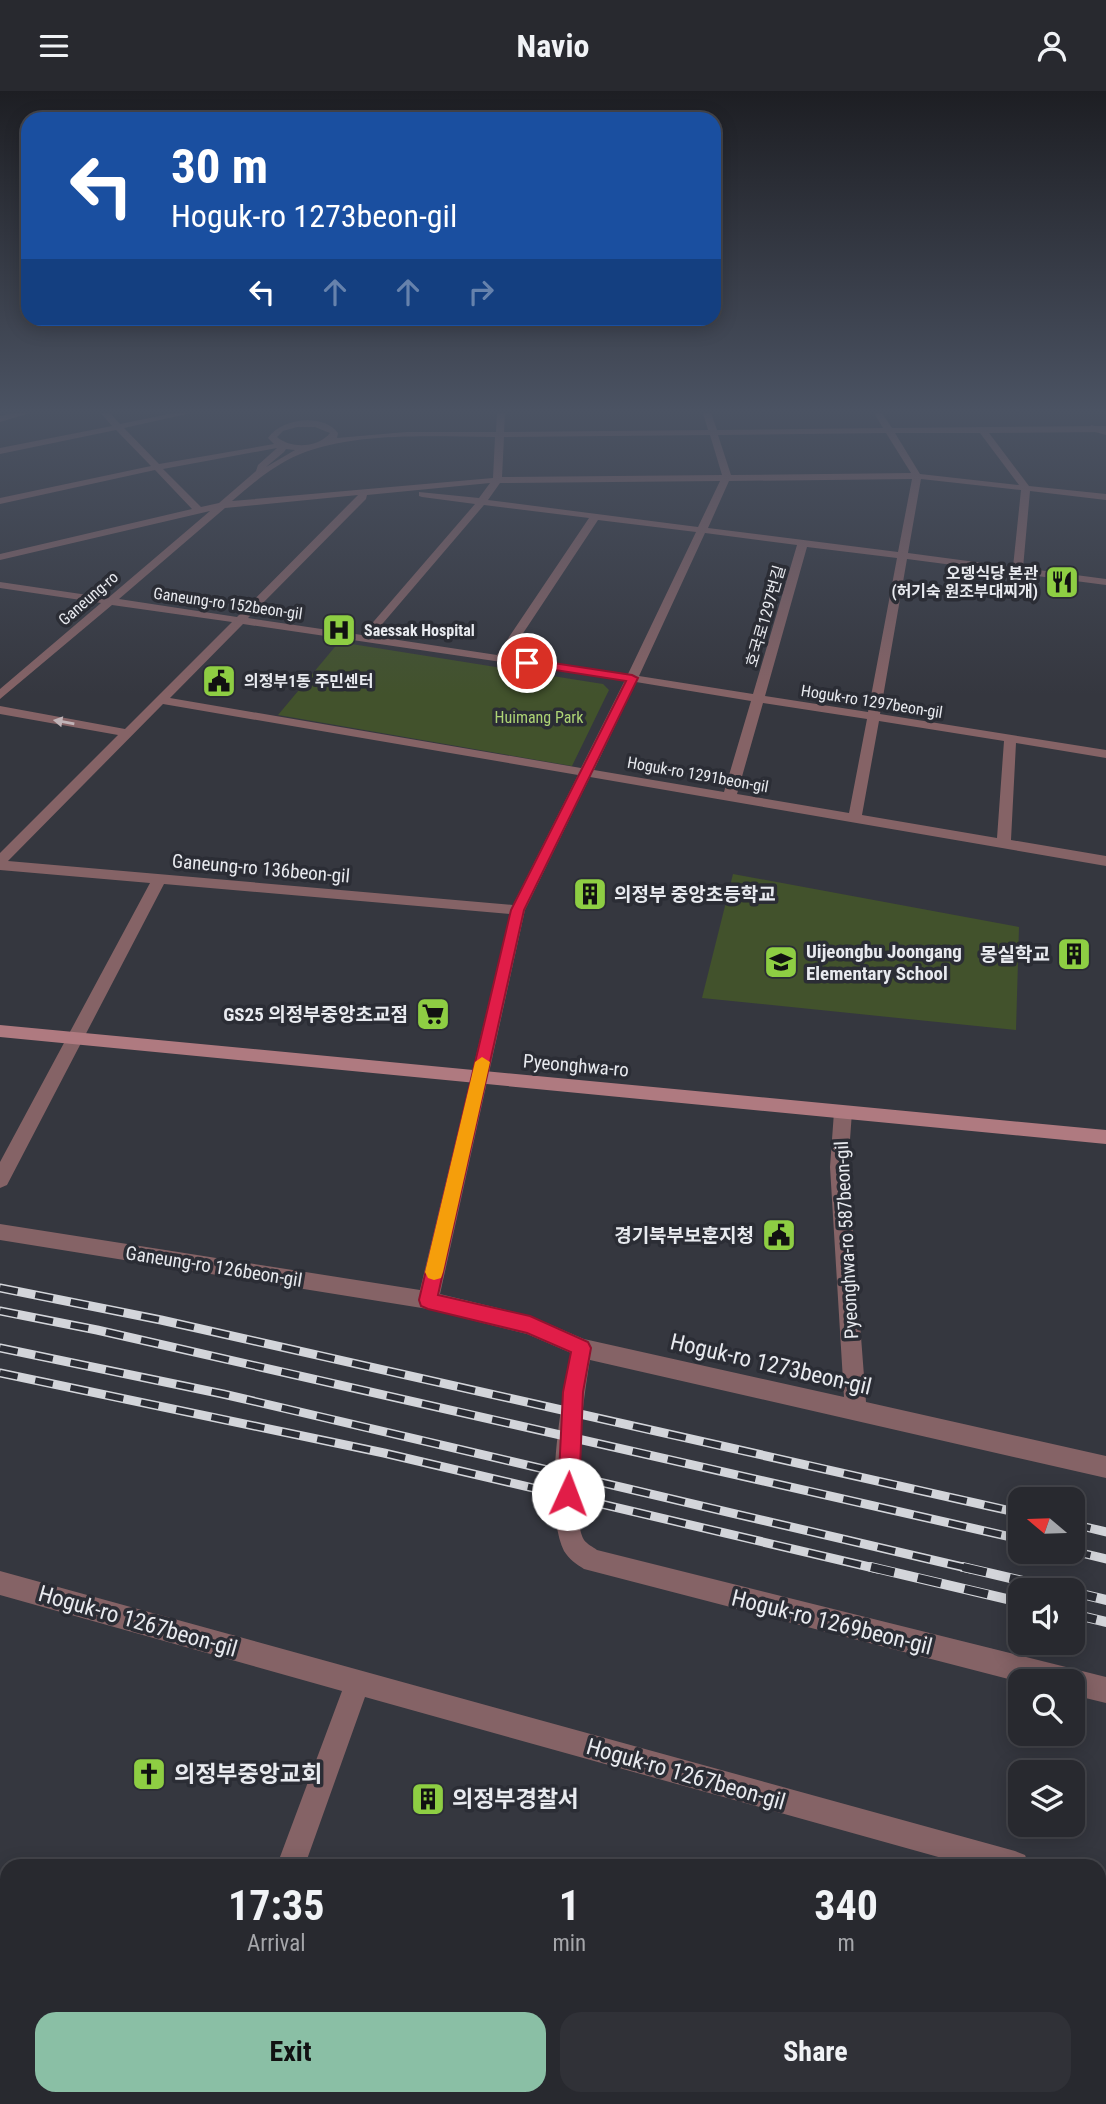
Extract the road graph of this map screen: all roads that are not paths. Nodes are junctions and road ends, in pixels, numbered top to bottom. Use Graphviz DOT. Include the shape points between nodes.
graph roads {
  1 [pos="195,507"];
  2 [pos="213,507"];
  3 [pos="220,507"];
  4 [pos="353,507"];
  5 [pos="477,507"];
  6 [pos="519,507"];
  7 [pos="713,507"];
  8 [pos="912,507"];
  9 [pos="1024,507"];
  10 [pos="198,510"];
  11 [pos="595,517"];
  12 [pos="702,530"];
  13 [pos="803,543"];
  14 [pos="903,556"];
  15 [pos="0,557"];
  16 [pos="1018,571"];
  17 [pos="1106,582"];
  18 [pos="0,585"];
  19 [pos="110,601"];
  20 [pos="240,620"];
  21 [pos="364,639"];
  22 [pos="500,659"];
  23 [pos="632,678"];
  24 [pos="0,695"];
  25 [pos="758,698"];
  26 [pos="161,700"];
  27 [pos="0,711"];
  28 [pos="874,717"];
  29 [pos="128,733"];
  30 [pos="1010,739"];
  31 [pos="1106,754"];
  32 [pos="586,772"];
  33 [pos="729,797"];
  34 [pos="855,818"];
  35 [pos="1004,844"];
  36 [pos="1106,861"];
  37 [pos="0,863"];
  38 [pos="160,878"];
  39 [pos="517,910"];
  40 [pos="0,1031"];
  41 [pos="75,1038"];
  42 [pos="479,1077"];
  43 [pos="843,1112"];
  44 [pos="1106,1137"];
  45 [pos="0,1180"];
  46 [pos="0,1232"];
  47 [pos="428,1300"];
  48 [pos="582,1348"];
  49 [pos="856,1411"];
  50 [pos="1106,1467"];
  51 [pos="0,1583"];
  52 [pos="1020,1669"];
  53 [pos="357,1683"];
  54 [pos="1085,1685"];
  55 [pos="1106,1690"];
  56 [pos="293,1859"];
  57 [pos="993,1859"];
  1 -- 10 [label="street"];
  2 -- 10 [label="street"];
  3 -- 19 [label="street, Ganeung-ro"];
  4 -- 20 [label="street"];
  5 -- 21 [label="street"];
  6 -- 11 [label="street"];
  7 -- 12 [label="street"];
  8 -- 14 [label="street"];
  9 -- 16 [label="street"];
  10 -- 15 [label="street"];
  11 -- 12 [label="street"];
  11 -- 22 [label="street"];
  12 -- 13 [label="street"];
  12 -- 23 [label="street"];
  13 -- 14 [label="street"];
  13 -- 25 [label="street, 호국로1297번길"];
  14 -- 16 [label="street"];
  14 -- 28 [label="street"];
  16 -- 17 [label="street"];
  18 -- 19 [label="street, Ganeung-ro 152beon-gil"];
  19 -- 20 [label="street, Ganeung-ro 152beon-gil"];
  19 -- 24 [label="street, Ganeung-ro"];
  20 -- 21 [label="street, Ganeung-ro 152beon-gil"];
  20 -- 26 [label="street"];
  21 -- 22 [label="street, Ganeung-ro 152beon-gil"];
  22 -- 23 [label="street, Ganeung-ro 152beon-gil"];
  23 -- 25 [label="street, Hoguk-ro 1297beon-gil"];
  23 -- 32 [label="street"];
  25 -- 28 [label="street, Hoguk-ro 1297beon-gil"];
  25 -- 33 [label="street, 호국로1297번길"];
  26 -- 29 [label="street"];
  26 -- 32 [label="street, Hoguk-ro 1291beon-gil"];
  29 -- 27 [label="street, one-way"];
  28 -- 30 [label="street, Hoguk-ro 1297beon-gil"];
  28 -- 34 [label="street"];
  29 -- 37 [label="street"];
  30 -- 31 [label="street, Hoguk-ro 1297beon-gil"];
  30 -- 35 [label="street"];
  32 -- 33 [label="street, Hoguk-ro 1291beon-gil"];
  32 -- 39 [label="street"];
  33 -- 34 [label="street, Hoguk-ro 1291beon-gil"];
  34 -- 35 [label="street, Hoguk-ro 1291beon-gil"];
  35 -- 36 [label="street, Hoguk-ro 1291beon-gil"];
  37 -- 38 [label="street, Ganeung-ro 136beon-gil"];
  38 -- 39 [label="street, Ganeung-ro 136beon-gil"];
  38 -- 41 [label="street"];
  39 -- 42 [label="street"];
  40 -- 41 [label="main road, Pyeonghwa-ro"];
  41 -- 42 [label="main road, Pyeonghwa-ro"];
  41 -- 45 [label="street"];
  42 -- 43 [label="main road, Pyeonghwa-ro"];
  42 -- 47 [label="street"];
  43 -- 44 [label="main road, Pyeonghwa-ro"];
  43 -- 49 [label="street, Pyeonghwa-ro 587beon-gil" via="839,1167"];
  46 -- 47 [label="street, Ganeung-ro 126beon-gil"];
  47 -- 48 [label="street, Hoguk-ro 1273beon-gil" via="530,1325"];
  48 -- 49 [label="street, Hoguk-ro 1273beon-gil"];
  48 -- 52 [label="street, Hoguk-ro 1269beon-gil" via="573,1392 567,1519 572,1542 580,1553 592,1561"];
  49 -- 50 [label="street, Hoguk-ro 1273beon-gil"];
  51 -- 53 [label="street, Hoguk-ro 1267beon-gil"];
  53 -- 56 [label="street"];
  53 -- 57 [label="street, Hoguk-ro 1267beon-gil"];
  54 -- 55 [label="street, Hoguk-ro 1269beon-gil"];
}
